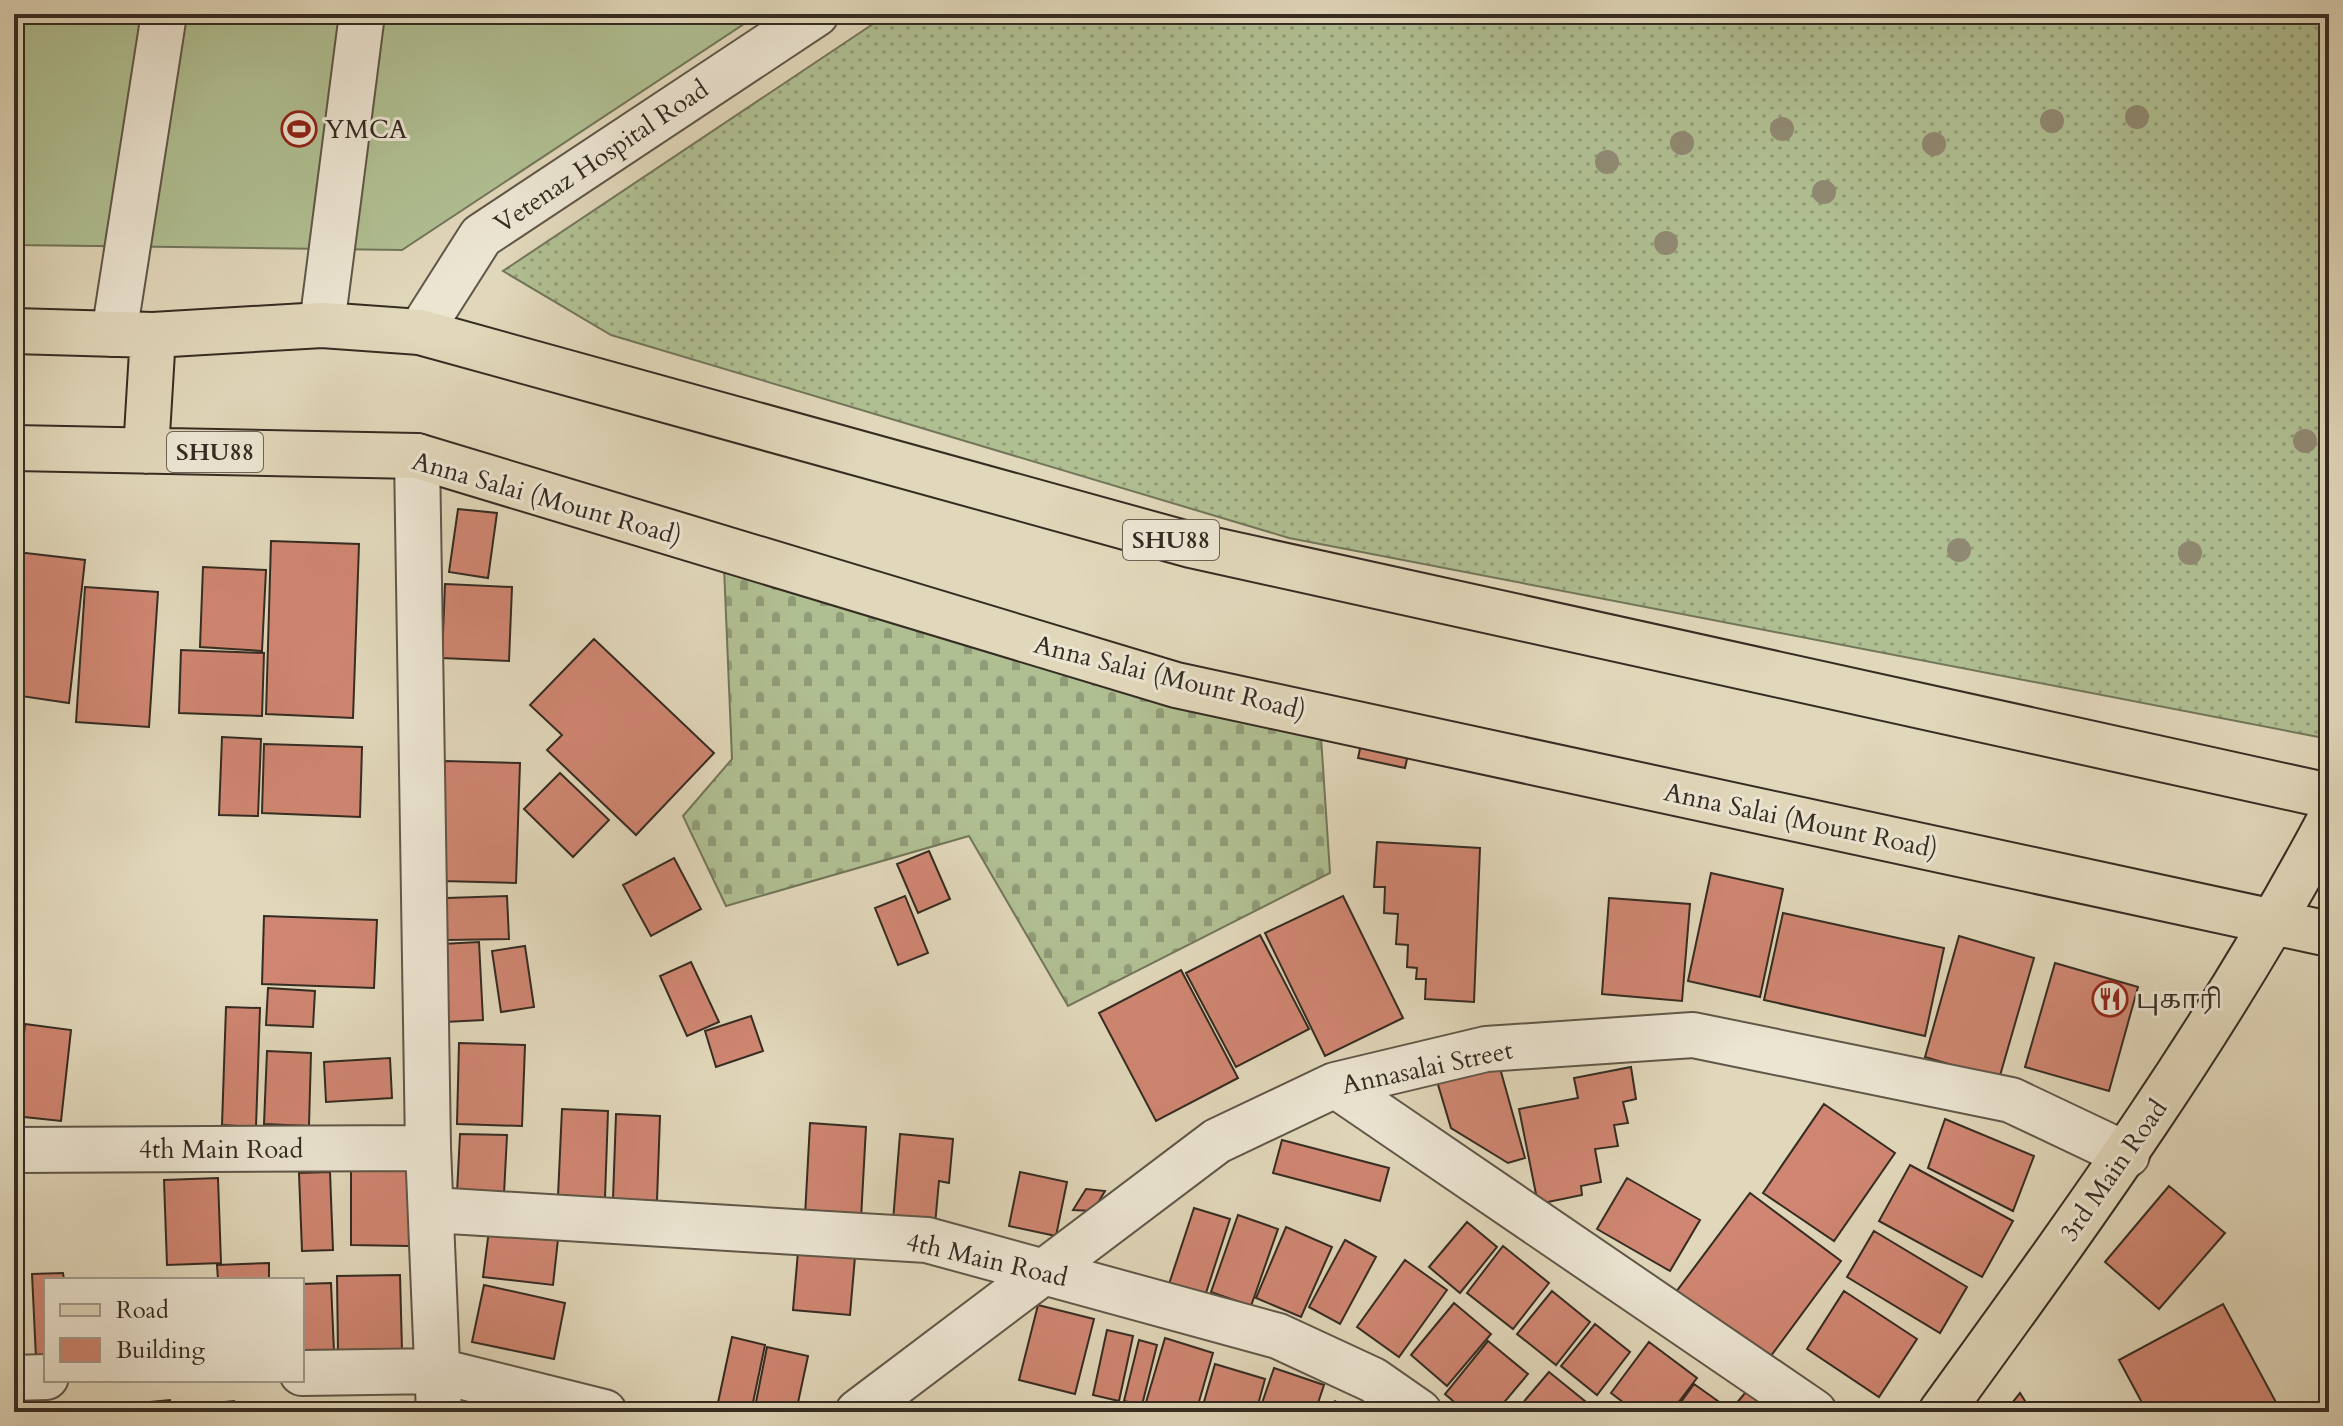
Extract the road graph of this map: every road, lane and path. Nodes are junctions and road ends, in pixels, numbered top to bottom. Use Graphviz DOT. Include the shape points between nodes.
graph roads {
  1 [pos="164,14"];
  2 [pos="362,14"];
  3 [pos="816,14"];
  4 [pos="322,325"];
  5 [pos="14,331"];
  6 [pos="420,332"];
  7 [pos="134,335"];
  8 [pos="14,448"];
  9 [pos="146,451"];
  10 [pos="417,456"];
  11 [pos="2329,796"];
  12 [pos="2329,821"];
  13 [pos="2275,922"];
  14 [pos="2329,934"];
  15 [pos="1335,1085"];
  16 [pos="428,1148"];
  17 [pos="14,1150"];
  18 [pos="2127,1155"];
  19 [pos="433,1210"];
  20 [pos="1042,1270"];
  21 [pos="304,1373"];
  22 [pos="44,1377"];
  23 [pos="14,1378"];
  24 [pos="439,1392"];
  25 [pos="604,1412"];
  26 [pos="858,1412"];
  27 [pos="1419,1412"];
  28 [pos="1814,1412"];
  29 [pos="1941,1412"];
  1 -- 7 [label="street"];
  2 -- 4 [label="street"];
  3 -- 6 [label="street, Vetenaz Hospital Road" via="481,236"];
  4 -- 6 [label="main road, SHU88"];
  4 -- 7 [label="main road, SHU88"];
  5 -- 7 [label="main road, SHU88"];
  6 -- 11 [label="main road, SHU88" via="1191,545"];
  7 -- 9 [label="main road"];
  8 -- 9 [label="main road, Anna Salai (Mount Road) / SHU88"];
  9 -- 10 [label="main road, Anna Salai (Mount Road) / SHU88"];
  10 -- 13 [label="main road, Anna Salai (Mount Road) / SHU88" via="1176,685"];
  10 -- 16 [label="street"];
  12 -- 13 [label="main road, 3rd Main Road"];
  13 -- 14 [label="main road, Anna Salai (Mount Road) / SHU88"];
  13 -- 18 [label="main road, 3rd Main Road"];
  15 -- 18 [label="street, Annasalai Street" via="1486,1049 1693,1035 2011,1100"];
  15 -- 20 [label="street, Annasalai Street" via="1217,1141"];
  15 -- 28 [label="street"];
  16 -- 17 [label="street, 4th Main Road"];
  16 -- 19 [label="street"];
  18 -- 29 [label="main road, 3rd Main Road"];
  19 -- 20 [label="street, 4th Main Road" via="927,1240"];
  19 -- 24 [label="street"];
  20 -- 26 [label="street, Annasalai Street"];
  20 -- 27 [label="street, 4th Main Road" via="1278,1336 1373,1380"];
  21 -- 24 [label="street"];
  22 -- 23 [label="street"];
  24 -- 25 [label="street"];
}
